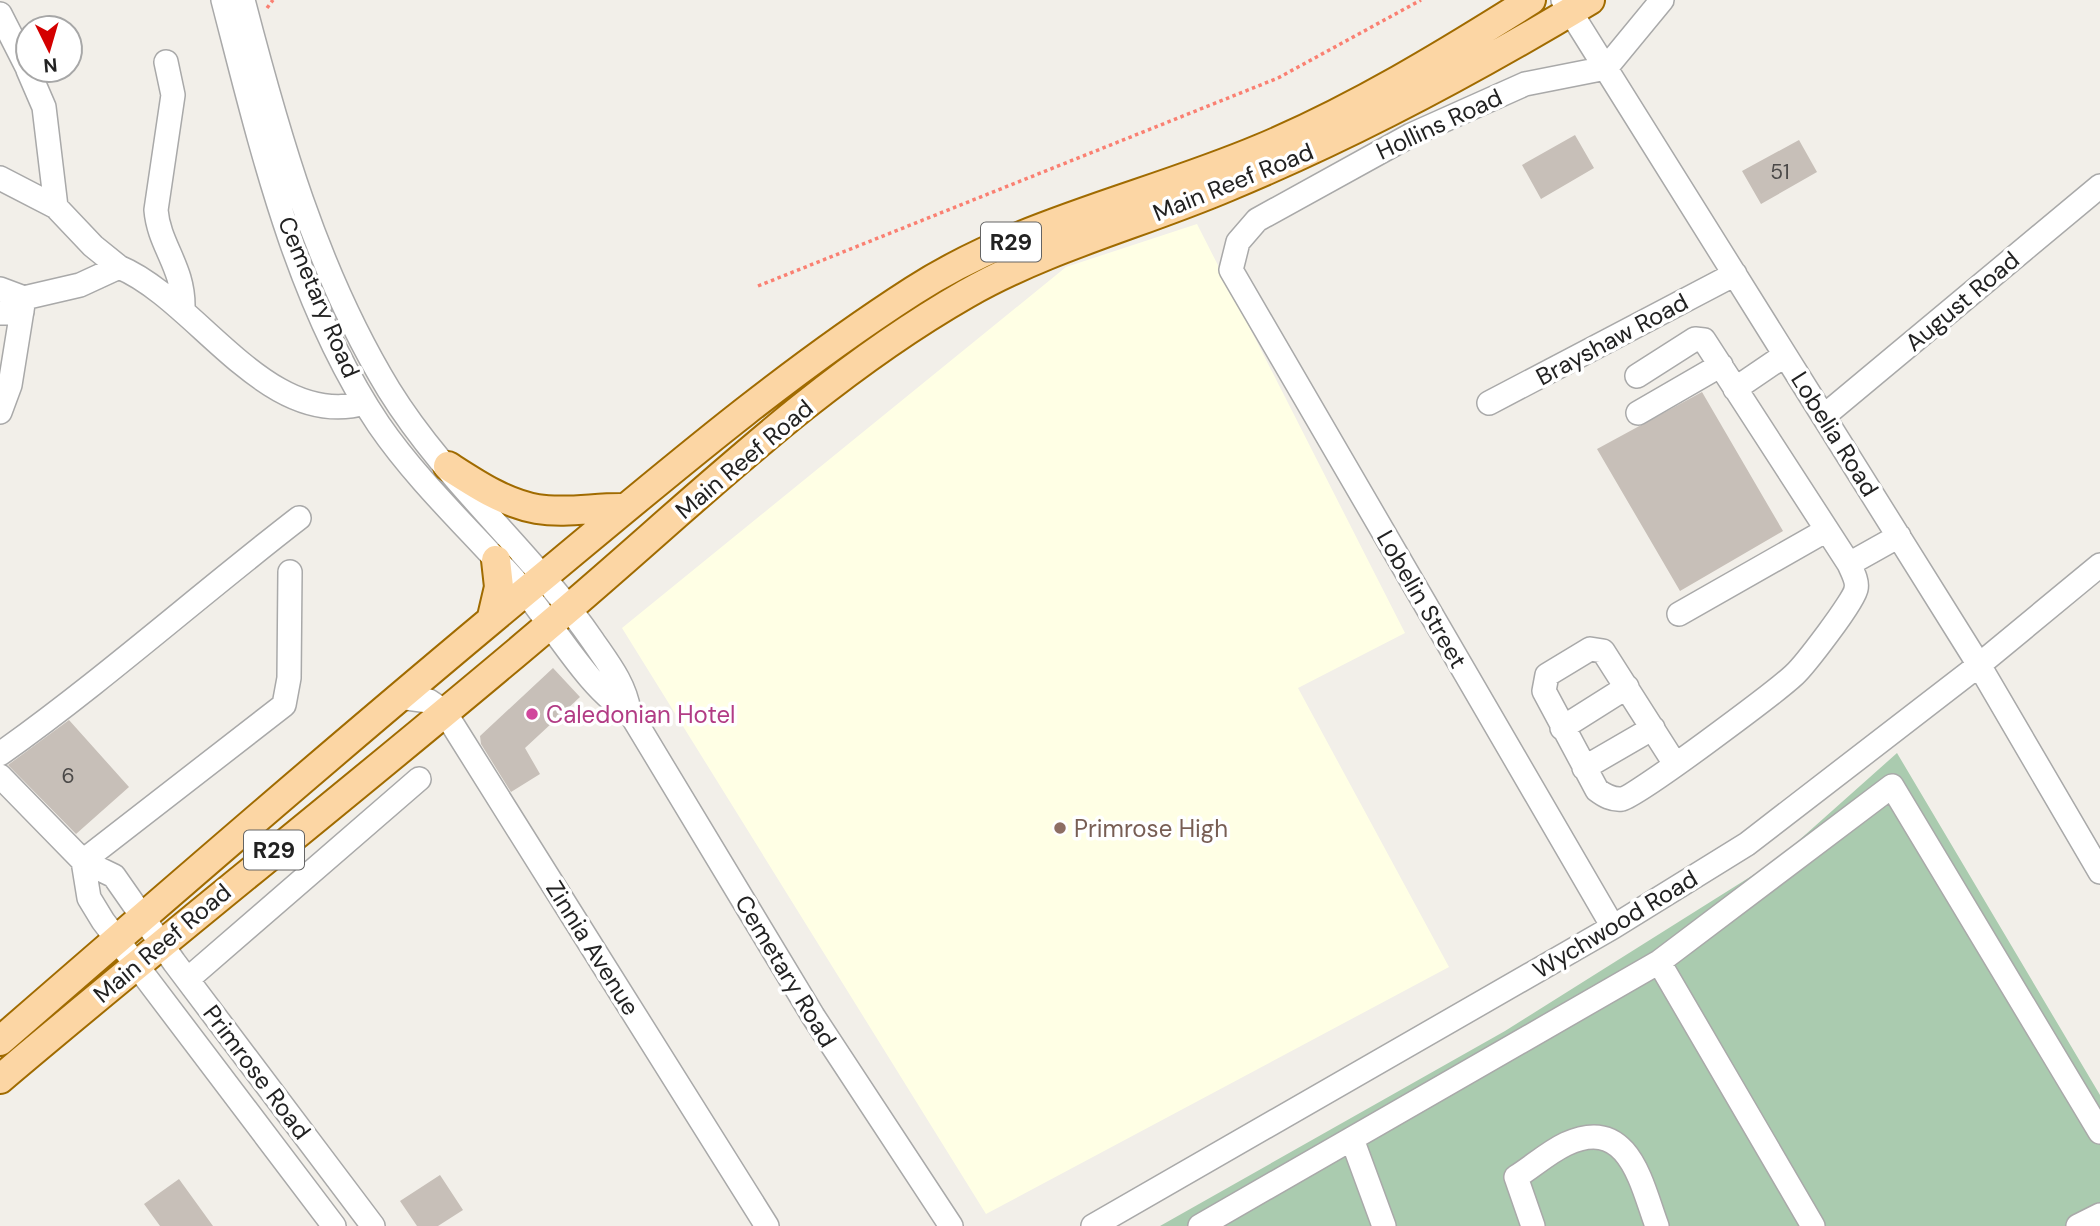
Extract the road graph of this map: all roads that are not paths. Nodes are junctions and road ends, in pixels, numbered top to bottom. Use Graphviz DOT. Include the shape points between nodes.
graph roads {
  1 [pos="223,0"];
  2 [pos="243,0"];
  3 [pos="1531,0"];
  4 [pos="1662,0"];
  5 [pos="1575,4"];
  6 [pos="0,15"];
  7 [pos="14,42"];
  8 [pos="166,62"];
  9 [pos="1606,68"];
  10 [pos="34,84"];
  11 [pos="0,178"];
  12 [pos="2100,186"];
  13 [pos="56,207"];
  14 [pos="119,267"];
  15 [pos="1231,270"];
  16 [pos="1735,274"];
  17 [pos="0,289"];
  18 [pos="15,308"];
  19 [pos="183,309"];
  20 [pos="1785,355"];
  21 [pos="1721,365"];
  22 [pos="1637,376"];
  23 [pos="1735,389"];
  24 [pos="365,403"];
  25 [pos="1489,403"];
  26 [pos="0,412"];
  27 [pos="1638,413"];
  28 [pos="1824,416"];
  29 [pos="448,466"];
  30 [pos="674,467"];
  31 [pos="698,497"];
  32 [pos="625,508"];
  33 [pos="299,518"];
  34 [pos="1825,531"];
  35 [pos="1899,536"];
  36 [pos="496,560"];
  37 [pos="1849,564"];
  38 [pos="2100,565"];
  39 [pos="290,572"];
  40 [pos="534,584"];
  41 [pos="1679,614"];
  42 [pos="561,616"];
  43 [pos="492,617"];
  44 [pos="1979,665"];
  45 [pos="1627,687"];
  46 [pos="399,697"];
  47 [pos="444,711"];
  48 [pos="1562,728"];
  49 [pos="1653,728"];
  50 [pos="0,754"];
  51 [pos="1675,764"];
  52 [pos="1584,768"];
  53 [pos="0,776"];
  54 [pos="419,779"];
  55 [pos="83,862"];
  56 [pos="2100,872"];
  57 [pos="141,918"];
  58 [pos="1613,928"];
  59 [pos="116,940"];
  60 [pos="160,943"];
  61 [pos="1659,962"];
  62 [pos="135,964"];
  63 [pos="188,979"];
  64 [pos="211,1011"];
  65 [pos="184,1028"];
  66 [pos="0,1041"];
  67 [pos="0,1079"];
  68 [pos="2100,1132"];
  69 [pos="1352,1139"];
  70 [pos="2100,1215"];
  71 [pos="334,1226"];
  72 [pos="373,1226"];
  73 [pos="767,1226"];
  74 [pos="951,1226"];
  75 [pos="1093,1226"];
  76 [pos="1200,1226"];
  77 [pos="1384,1226"];
  78 [pos="1533,1226"];
  79 [pos="1657,1226"];
  80 [pos="1813,1226"];
  81 [pos="2078,1226"];
  1 -- 24 [label="street, Cemetary Road" via="260,143 287,224 335,347"];
  2 -- 29 [label="street, Cemetary Road" via="283,143 336,291 390,392"];
  3 -- 30 [label="main road, Main Reef Road / R29" via="1391,84 1309,126 983,253 915,289"];
  4 -- 9 [label="street"];
  5 -- 9 [label="street, Lobelia Road"];
  5 -- 31 [label="main road, Main Reef Road / R29" via="1469,71 1346,135 1224,189 1017,267 966,294 852,370"];
  6 -- 7 [label="street"];
  8 -- 19 [label="street" via="173,95 156,210 178,270"];
  9 -- 15 [label="street, Hollins Road" via="1525,85 1411,135 1257,220 1244,231"];
  9 -- 16 [label="street, Lobelia Road"];
  10 -- 13 [label="street" via="44,107"];
  11 -- 13 [label="street"];
  12 -- 28 [label="street, August Road"];
  13 -- 14 [label="street"];
  14 -- 18 [label="street"];
  14 -- 19 [label="street" via="137,274"];
  15 -- 58 [label="street, Lobelin Street"];
  16 -- 20 [label="street, Lobelia Road"];
  16 -- 25 [label="street, Brayshaw Road"];
  17 -- 18 [label="street"];
  18 -- 26 [label="street" via="10,385"];
  19 -- 24 [label="street" via="215,344 285,391 325,407"];
  20 -- 23 [label="street"];
  20 -- 28 [label="street, Lobelia Road"];
  21 -- 22 [label="street" via="1708,344 1699,339"];
  21 -- 23 [label="street"];
  21 -- 27 [label="street"];
  23 -- 34 [label="street"];
  24 -- 36 [label="street, Cemetary Road"];
  28 -- 35 [label="street, Lobelia Road"];
  29 -- 32 [label="main road" via="513,503 539,509"];
  29 -- 40 [label="street, Cemetary Road"];
  30 -- 31 [label="main road"];
  30 -- 32 [label="main road, Main Reef Road / R29"];
  31 -- 42 [label="main road, Main Reef Road / R29"];
  32 -- 40 [label="main road, Main Reef Road / R29"];
  33 -- 50 [label="street" via="201,593 107,676"];
  34 -- 37 [label="street"];
  34 -- 41 [label="street"];
  35 -- 37 [label="street"];
  35 -- 44 [label="street, Lobelia Road"];
  36 -- 40 [label="street, Cemetary Road"];
  36 -- 43 [label="main road" via="499,587"];
  37 -- 51 [label="street" via="1856,592 1811,658"];
  38 -- 44 [label="street, Wychwood Road"];
  39 -- 55 [label="street" via="289,678 284,705"];
  40 -- 42 [label="street, Cemetary Road"];
  40 -- 43 [label="main road, Main Reef Road / R29"];
  42 -- 47 [label="main road, Main Reef Road / R29"];
  42 -- 74 [label="street, Cemetary Road" via="611,700 629,710 813,1016"];
  43 -- 46 [label="main road, Main Reef Road / R29"];
  44 -- 56 [label="street, Lobelia Road"];
  44 -- 58 [label="street, Wychwood Road" via="1747,844"];
  45 -- 48 [label="street"];
  45 -- 48 [label="street" via="1609,658 1597,649 1554,670 1547,675 1544,691"];
  45 -- 49 [label="street"];
  46 -- 47 [label="street" via="429,701"];
  46 -- 57 [label="main road, Main Reef Road / R29"];
  47 -- 60 [label="main road, Main Reef Road / R29"];
  47 -- 73 [label="street, Zinnia Avenue"];
  48 -- 52 [label="street"];
  49 -- 51 [label="street"];
  49 -- 52 [label="street"];
  51 -- 52 [label="street" via="1620,800 1597,790"];
  53 -- 55 [label="street"];
  54 -- 63 [label="street"];
  55 -- 57 [label="street, Primrose Road" via="114,876"];
  55 -- 59 [label="street, Primrose Road" via="89,898"];
  57 -- 59 [label="main road, Main Reef Road / R29"];
  57 -- 60 [label="street, Primrose Road"];
  58 -- 75 [label="street, Wychwood Road"];
  59 -- 62 [label="street, Primrose Road"];
  59 -- 66 [label="main road, Main Reef Road / R29"];
  60 -- 62 [label="main road, Main Reef Road / R29"];
  60 -- 63 [label="street, Primrose Road"];
  61 -- 68 [label="street" via="1892,786"];
  61 -- 69 [label="street"];
  61 -- 80 [label="street"];
  62 -- 65 [label="street, Primrose Road"];
  62 -- 67 [label="main road, Main Reef Road / R29"];
  63 -- 64 [label="street, Primrose Road"];
  64 -- 65 [label="street"];
  64 -- 72 [label="street, Primrose Road"];
  65 -- 71 [label="street, Primrose Road"];
  69 -- 76 [label="street"];
  69 -- 77 [label="street"];
  70 -- 81 [label="street"];
  78 -- 79 [label="street" via="1516,1177 1566,1144 1591,1138 1612,1140 1626,1151"];
}
